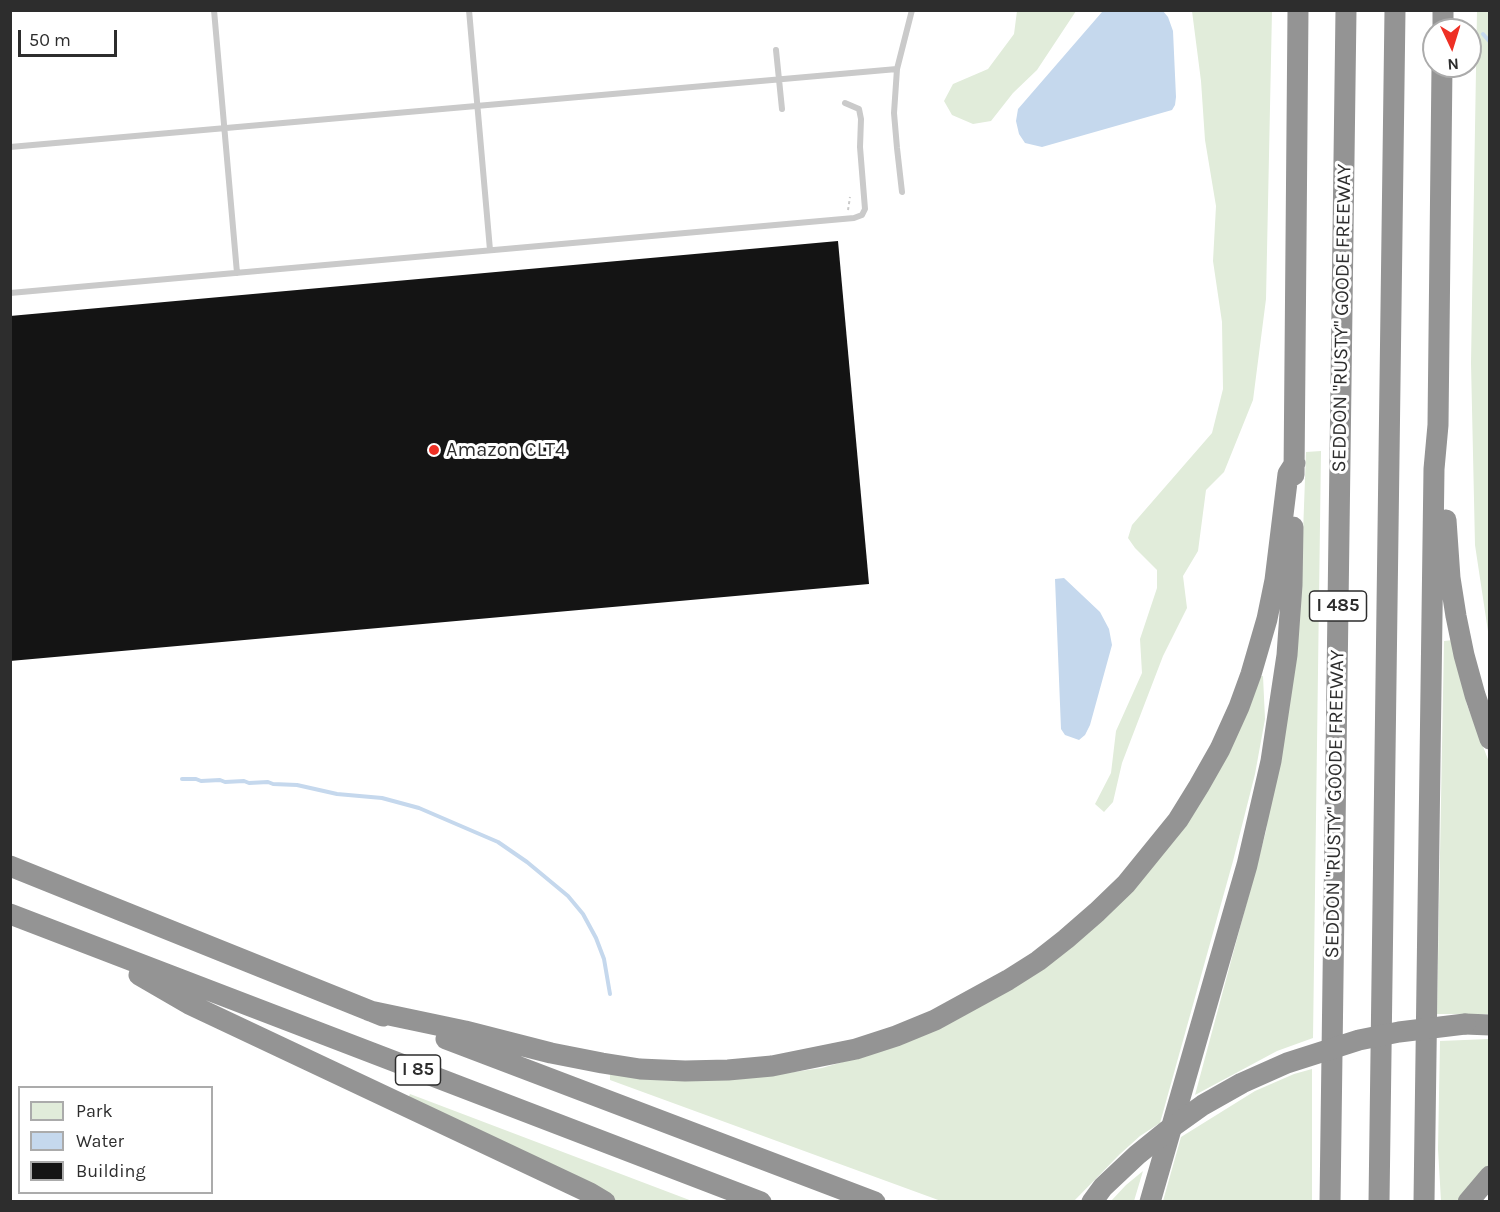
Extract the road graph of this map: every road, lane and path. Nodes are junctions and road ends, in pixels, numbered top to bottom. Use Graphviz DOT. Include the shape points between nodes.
graph roads {
  1 [pos="214,10"];
  2 [pos="469,10"];
  3 [pos="912,10"];
  4 [pos="1298,10"];
  5 [pos="1346,10"];
  6 [pos="1395,10"];
  7 [pos="776,50"];
  8 [pos="897,69"];
  9 [pos="1442,78"];
  10 [pos="779,79"];
  11 [pos="845,103"];
  12 [pos="477,106"];
  13 [pos="782,109"];
  14 [pos="224,128"];
  15 [pos="10,147"];
  16 [pos="903,192"];
  17 [pos="490,250"];
  18 [pos="237,273"];
  19 [pos="10,293"];
  20 [pos="1438,425"];
  21 [pos="1294,463"];
  22 [pos="1490,739"];
  23 [pos="10,866"];
  24 [pos="10,914"];
  25 [pos="75,939"];
  26 [pos="370,1011"];
  27 [pos="1490,1025"];
  28 [pos="1490,1176"];
  29 [pos="605,1202"];
  30 [pos="761,1202"];
  31 [pos="875,1202"];
  32 [pos="1092,1202"];
  33 [pos="1150,1202"];
  34 [pos="1330,1202"];
  35 [pos="1379,1202"];
  36 [pos="1424,1202"];
  37 [pos="1468,1202"];
  1 -- 14 [label="lane"];
  2 -- 12 [label="lane"];
  3 -- 8 [label="lane"];
  4 -- 21 [label="highway"];
  5 -- 34 [label="highway, SEDDON \"RUSTY\" GOODE FREEWAY / I 485"];
  6 -- 35 [label="highway, I 485"];
  7 -- 10 [label="lane"];
  8 -- 10 [label="lane"];
  8 -- 16 [label="lane" via="894,113"];
  9 -- 20 [label="highway"];
  10 -- 12 [label="lane"];
  10 -- 13 [label="lane"];
  11 -- 17 [label="lane" via="859,109 861,119 865,209 862,215"];
  12 -- 14 [label="lane"];
  12 -- 17 [label="lane"];
  14 -- 15 [label="lane"];
  14 -- 18 [label="lane"];
  17 -- 18 [label="lane"];
  18 -- 19 [label="lane"];
  20 -- 22 [label="highway" via="1450,578 1464,655"];
  20 -- 36 [label="highway" via="1434,469"];
  21 -- 26 [label="highway" via="1288,474 1267,619 1251,674 1220,749 1178,820 1126,884 1066,939 1008,980 935,1020 896,1036 816,1058 728,1070 602,1064"];
  21 -- 33 [label="highway" via="1291,612 1271,762 1247,865"];
  23 -- 26 [label="highway, I 85"];
  24 -- 25 [label="highway, I 85"];
  25 -- 29 [label="highway" via="189,1004"];
  25 -- 30 [label="highway, I 85"];
  26 -- 31 [label="highway, I 85"];
  27 -- 32 [label="highway, bridge" via="1465,1024 1359,1040 1287,1063 1242,1083 1168,1130 1103,1187"];
  28 -- 37 [label="highway"];
}
